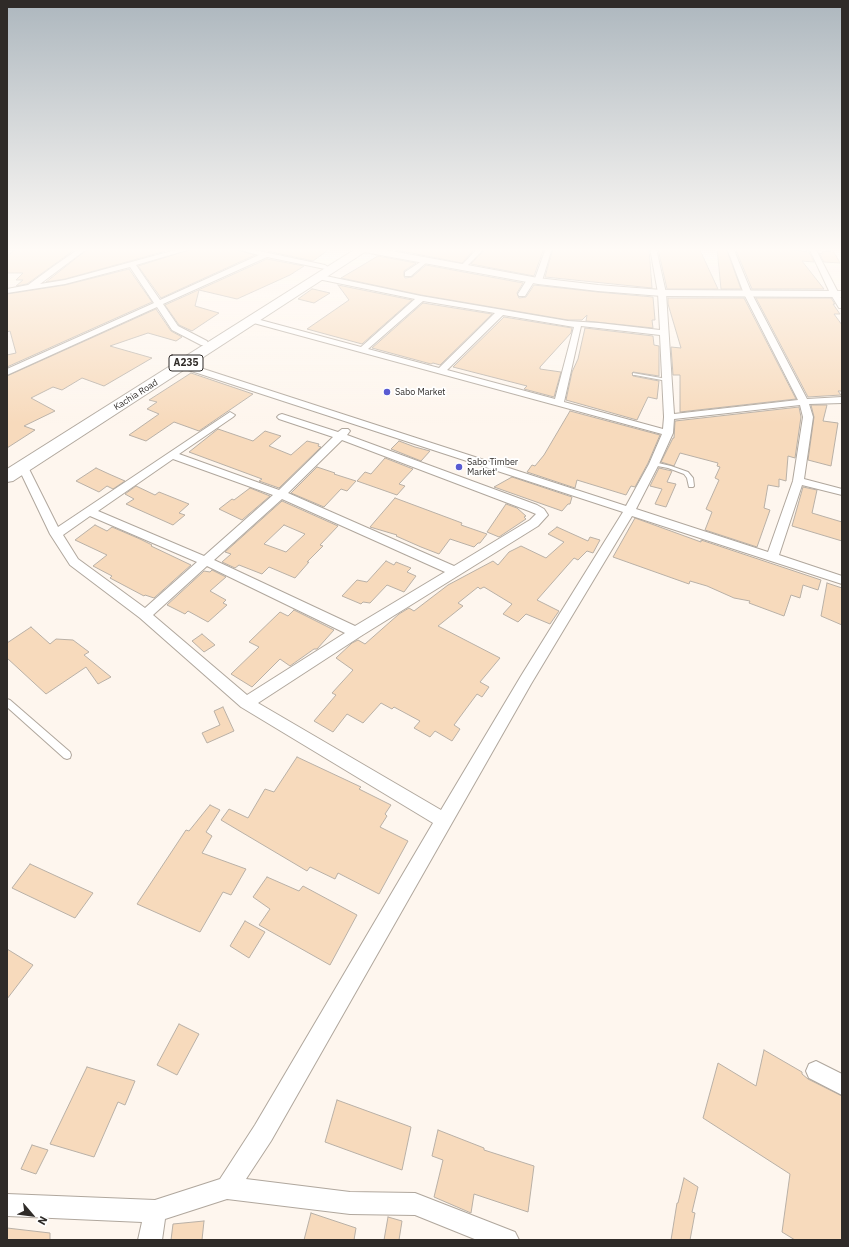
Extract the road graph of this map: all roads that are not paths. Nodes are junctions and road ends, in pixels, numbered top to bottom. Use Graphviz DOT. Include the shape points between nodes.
graph roads {
  1 [pos="154,306"];
  2 [pos="160,306"];
  3 [pos="266,306"];
  4 [pos="273,306"];
  5 [pos="412,306"];
  6 [pos="468,306"];
  7 [pos="663,306"];
  8 [pos="754,306"];
  9 [pos="502,312"];
  10 [pos="253,320"];
  11 [pos="570,323"];
  12 [pos="665,333"];
  13 [pos="204,343"];
  14 [pos="363,349"];
  15 [pos="182,365"];
  16 [pos="442,370"];
  17 [pos="7,372"];
  18 [pos="635,374"];
  19 [pos="667,380"];
  20 [pos="842,400"];
  21 [pos="804,402"];
  22 [pos="559,403"];
  23 [pos="230,415"];
  24 [pos="282,417"];
  25 [pos="669,417"];
  26 [pos="355,422"];
  27 [pos="668,433"];
  28 [pos="341,436"];
  29 [pos="171,455"];
  30 [pos="654,464"];
  31 [pos="7,465"];
  32 [pos="23,467"];
  33 [pos="7,477"];
  34 [pos="798,481"];
  35 [pos="692,486"];
  36 [pos="842,492"];
  37 [pos="281,494"];
  38 [pos="89,511"];
  39 [pos="629,511"];
  40 [pos="56,534"];
  41 [pos="772,557"];
  42 [pos="206,561"];
  43 [pos="456,572"];
  44 [pos="842,580"];
  45 [pos="145,615"];
  46 [pos="356,632"];
  47 [pos="7,702"];
  48 [pos="246,702"];
  49 [pos="67,755"];
  50 [pos="444,820"];
  51 [pos="816,1071"];
  52 [pos="842,1085"];
  53 [pos="227,1188"];
  54 [pos="7,1205"];
  55 [pos="155,1210"];
  56 [pos="487,1236"];
  57 [pos="150,1240"];
  58 [pos="507,1240"];
  1 -- 17 [label="street"];
  2 -- 13 [label="street" via="175,328"];
  3 -- 13 [label="highway, Kachia Road / A235"];
  4 -- 10 [label="highway, Kachia Road / A235"];
  5 -- 14 [label="street"];
  6 -- 9 [label="street"];
  7 -- 12 [label="street"];
  8 -- 21 [label="street"];
  9 -- 11 [label="street"];
  9 -- 16 [label="street"];
  10 -- 14 [label="street"];
  10 -- 15 [label="highway, Kachia Road / A235"];
  11 -- 12 [label="street"];
  11 -- 22 [label="street" via="578,328"];
  12 -- 19 [label="street"];
  13 -- 31 [label="highway, Kachia Road / A235"];
  14 -- 16 [label="street"];
  15 -- 26 [label="street"];
  15 -- 32 [label="highway, Kachia Road / A235"];
  16 -- 22 [label="street"];
  18 -- 19 [label="lane"];
  19 -- 25 [label="street"];
  20 -- 21 [label="street"];
  21 -- 25 [label="street"];
  21 -- 34 [label="street" via="808,417"];
  22 -- 27 [label="street"];
  23 -- 29 [label="street"];
  24 -- 28 [label="street"];
  25 -- 27 [label="street"];
  26 -- 28 [label="street"];
  26 -- 39 [label="street"];
  27 -- 30 [label="street"];
  28 -- 37 [label="street"];
  28 -- 43 [label="street" via="540,512 542,515 534,523"];
  29 -- 37 [label="street"];
  29 -- 38 [label="street"];
  30 -- 35 [label="lane" via="686,473"];
  30 -- 39 [label="street"];
  32 -- 33 [label="highway, Kachia Road / A235"];
  32 -- 40 [label="street"];
  34 -- 36 [label="street"];
  34 -- 41 [label="street"];
  37 -- 42 [label="street"];
  37 -- 43 [label="street"];
  38 -- 40 [label="street"];
  38 -- 42 [label="street"];
  39 -- 41 [label="street"];
  39 -- 50 [label="street"];
  40 -- 45 [label="street" via="74,562"];
  41 -- 44 [label="street"];
  42 -- 45 [label="street"];
  42 -- 46 [label="street"];
  43 -- 46 [label="street"];
  45 -- 48 [label="street"];
  46 -- 48 [label="street"];
  47 -- 49 [label="lane"];
  48 -- 50 [label="street"];
  50 -- 53 [label="street" via="267,1126"];
  51 -- 52 [label="street"];
  53 -- 55 [label="street"];
  53 -- 56 [label="street" via="350,1203 415,1204"];
  54 -- 55 [label="street"];
  55 -- 57 [label="street"];
  56 -- 58 [label="street"];
}
